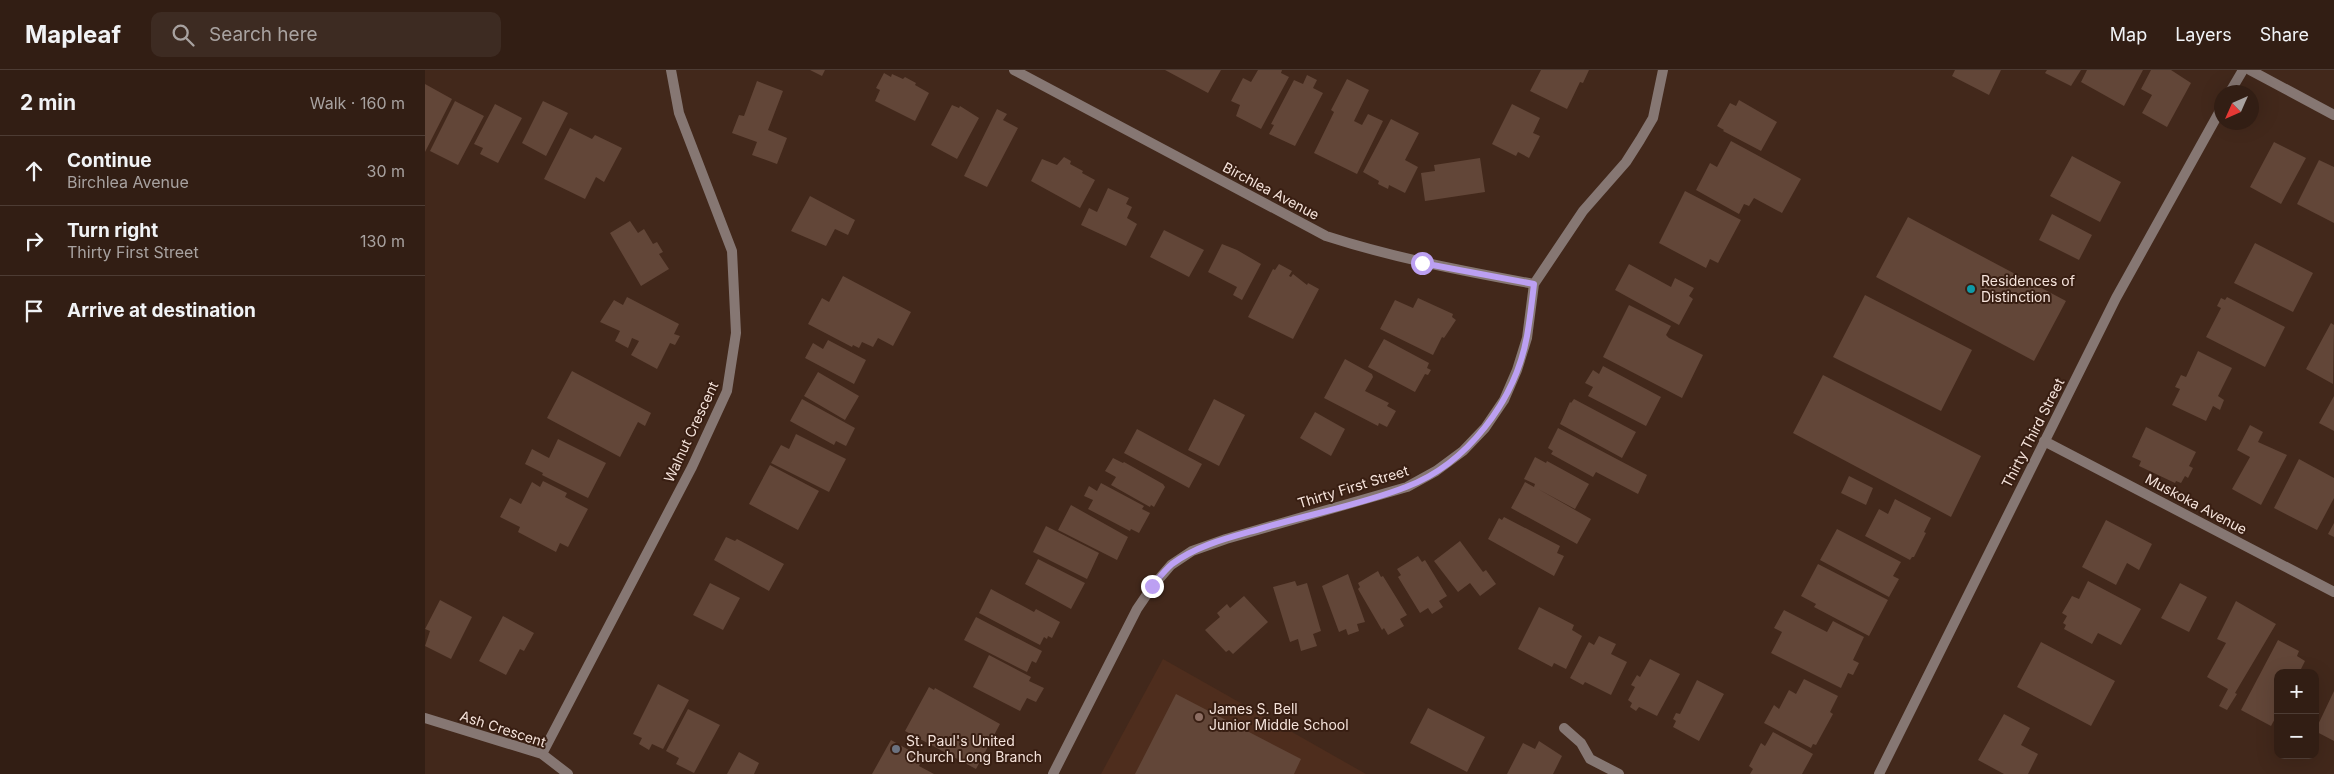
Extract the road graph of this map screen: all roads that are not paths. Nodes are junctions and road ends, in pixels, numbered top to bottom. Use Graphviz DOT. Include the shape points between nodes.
graph roads {
  1 [pos="671,70"];
  2 [pos="1014,70"];
  3 [pos="1663,70"];
  4 [pos="2243,70"];
  5 [pos="2250,70"];
  6 [pos="2235,85"];
  7 [pos="2334,115"];
  8 [pos="2214,122"];
  9 [pos="1534,284"];
  10 [pos="2044,441"];
  11 [pos="2334,592"];
  12 [pos="425,718"];
  13 [pos="1564,728"];
  14 [pos="542,754"];
  15 [pos="568,774"];
  16 [pos="1053,774"];
  17 [pos="1619,774"];
  18 [pos="1879,774"];
  1 -- 14 [label="street, Walnut Crescent" via="679,113 732,252 736,333 727,391 692,467"];
  2 -- 9 [label="street, Birchlea Avenue" via="1326,236 1422,263"];
  3 -- 9 [label="street, Thirty First Street" via="1653,118 1641,140 1583,210"];
  4 -- 6 [label="street"];
  5 -- 7 [label="street"];
  8 -- 10 [label="street, Thirty Third Street" via="2116,298"];
  9 -- 16 [label="street, Thirty First Street" via="1527,338 1517,370 1485,428 1463,451 1437,472 1407,487 1226,539 1192,551 1171,565 1137,609"];
  10 -- 11 [label="street, Muskoka Avenue"];
  10 -- 18 [label="street, Thirty Third Street"];
  12 -- 14 [label="street, Ash Crescent"];
  13 -- 17 [label="street" via="1581,743 1589,759"];
  14 -- 15 [label="street, Ash Crescent"];
}
